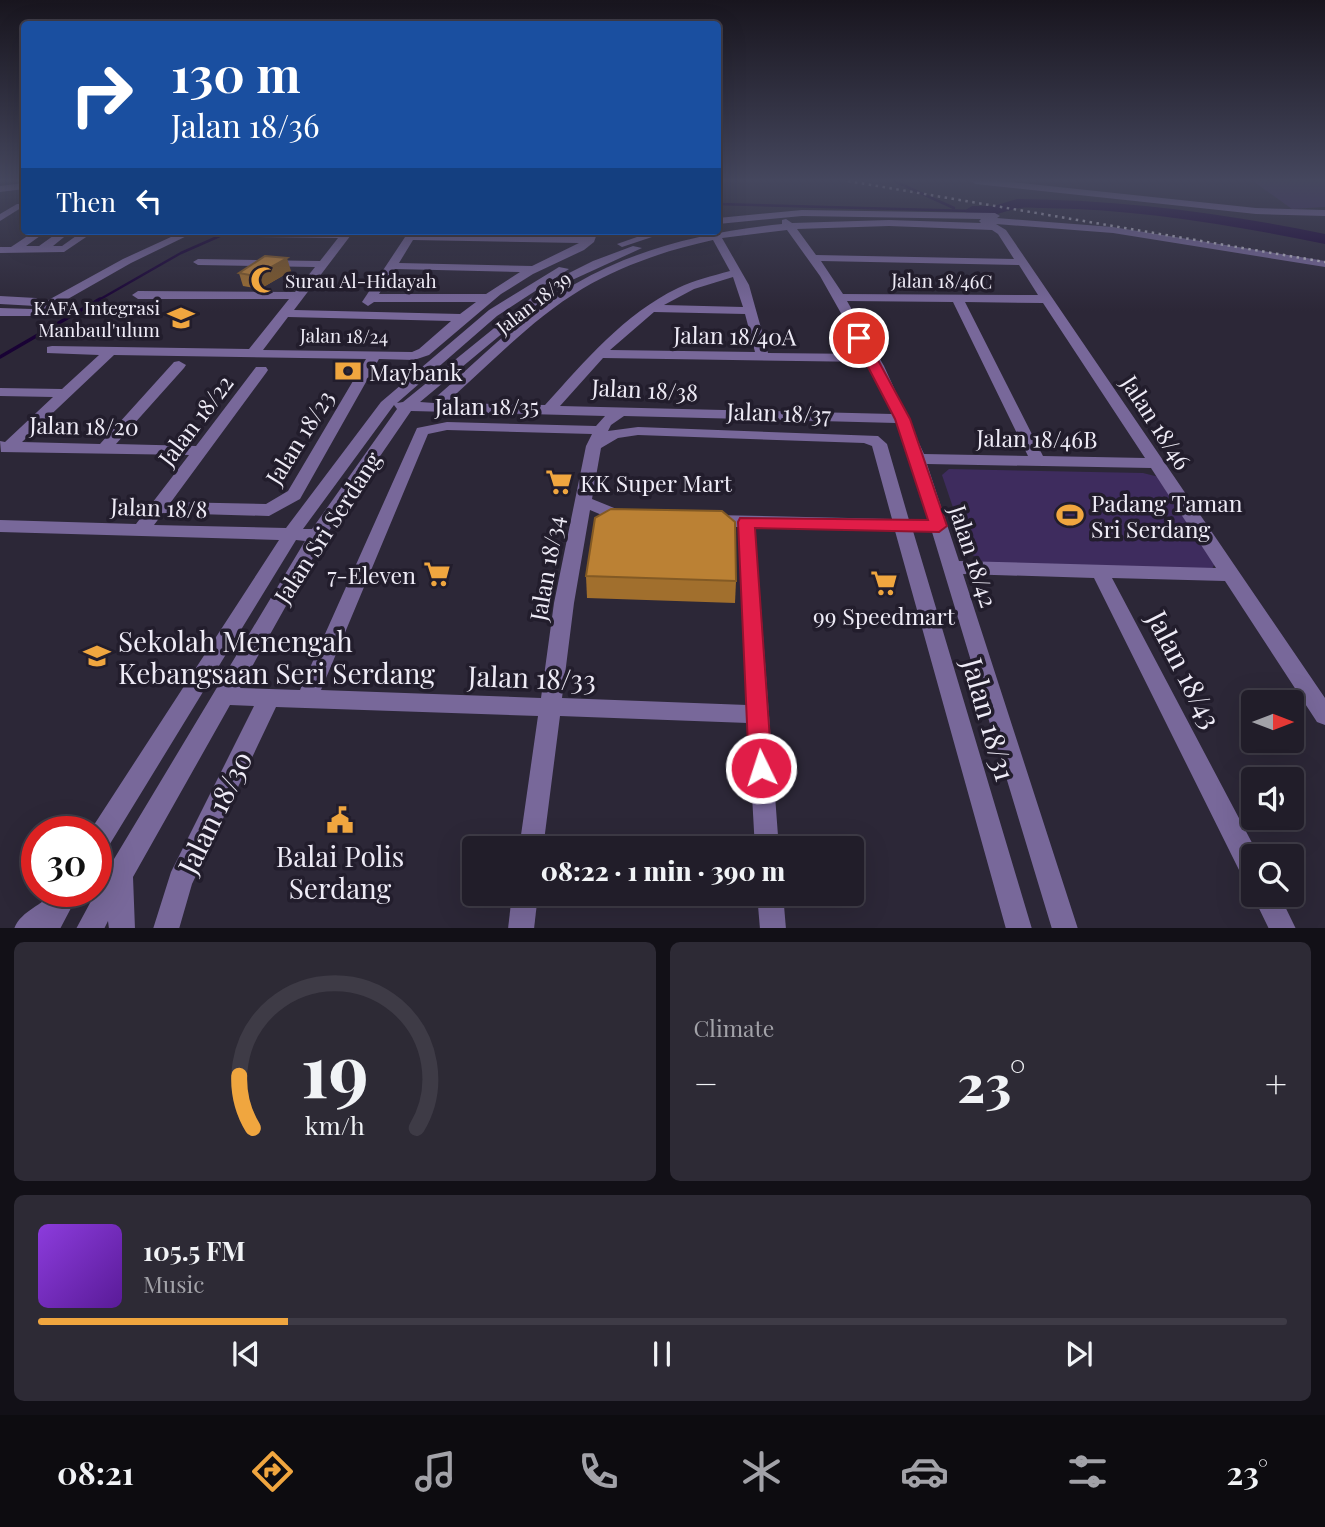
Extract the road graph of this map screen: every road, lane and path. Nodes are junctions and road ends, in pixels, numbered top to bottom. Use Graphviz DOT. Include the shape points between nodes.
graph roads {
  1 [pos="749,224"];
  2 [pos="793,224"];
  3 [pos="869,224"];
  4 [pos="1068,224"];
  5 [pos="1116,224"];
  6 [pos="721,226"];
  7 [pos="993,228"];
  8 [pos="36,235"];
  9 [pos="61,235"];
  10 [pos="84,235"];
  11 [pos="183,235"];
  12 [pos="345,235"];
  13 [pos="411,235"];
  14 [pos="591,235"];
  15 [pos="652,235"];
  16 [pos="680,235"];
  17 [pos="684,235"];
  18 [pos="695,235"];
  19 [pos="720,235"];
  20 [pos="636,248"];
  21 [pos="42,249"];
  22 [pos="0,250"];
  23 [pos="15,250"];
  24 [pos="1325,257"];
  25 [pos="812,258"];
  26 [pos="0,260"];
  27 [pos="198,262"];
  28 [pos="1022,262"];
  29 [pos="256,263"];
  30 [pos="323,264"];
  31 [pos="1325,264"];
  32 [pos="391,266"];
  33 [pos="534,269"];
  34 [pos="735,273"];
  35 [pos="138,295"];
  36 [pos="225,295"];
  37 [pos="298,296"];
  38 [pos="837,297"];
  39 [pos="371,298"];
  40 [pos="488,298"];
  41 [pos="957,298"];
  42 [pos="1047,299"];
  43 [pos="0,300"];
  44 [pos="35,307"];
  45 [pos="653,308"];
  46 [pos="752,311"];
  47 [pos="0,312"];
  48 [pos="285,313"];
  49 [pos="359,315"];
  50 [pos="462,318"];
  51 [pos="52,349"];
  52 [pos="112,350"];
  53 [pos="254,352"];
  54 [pos="600,355"];
  55 [pos="374,356"];
  56 [pos="763,357"];
  57 [pos="870,358"];
  58 [pos="179,365"];
  59 [pos="261,370"];
  60 [pos="435,382"];
  61 [pos="0,392"];
  62 [pos="65,393"];
  63 [pos="442,404"];
  64 [pos="386,405"];
  65 [pos="407,406"];
  66 [pos="562,406"];
  67 [pos="640,412"];
  68 [pos="617,415"];
  69 [pos="902,419"];
  70 [pos="392,427"];
  71 [pos="594,438"];
  72 [pos="3,449"];
  73 [pos="104,449"];
  74 [pos="200,451"];
  75 [pos="918,459"];
  76 [pos="1038,461"];
  77 [pos="1155,463"];
  78 [pos="583,501"];
  79 [pos="158,508"];
  80 [pos="306,509"];
  81 [pos="691,520"];
  82 [pos="746,522"];
  83 [pos="0,526"];
  84 [pos="903,526"];
  85 [pos="939,526"];
  86 [pos="140,531"];
  87 [pos="577,532"];
  88 [pos="260,535"];
  89 [pos="290,535"];
  90 [pos="317,535"];
  91 [pos="274,560"];
  92 [pos="952,566"];
  93 [pos="1099,570"];
  94 [pos="1229,575"];
  95 [pos="222,696"];
  96 [pos="269,698"];
  97 [pos="307,699"];
  98 [pos="550,708"];
  99 [pos="756,714"];
  100 [pos="1325,716"];
  101 [pos="112,818"];
  102 [pos="533,836"];
  103 [pos="766,836"];
  104 [pos="1241,848"];
  105 [pos="120,871"];
  106 [pos="524,906"];
  107 [pos="771,906"];
  108 [pos="53,907"];
  109 [pos="58,907"];
  110 [pos="1272,907"];
  111 [pos="28,928"];
  112 [pos="46,928"];
  113 [pos="90,928"];
  114 [pos="122,928"];
  115 [pos="166,928"];
  116 [pos="521,928"];
  117 [pos="773,928"];
  118 [pos="1019,928"];
  119 [pos="1065,928"];
  120 [pos="1282,928"];
  1 -- 6 [label="street, Jalan 18/39"];
  2 -- 25 [label="street, Jalan 18/42"];
  3 -- 7 [label="street, Jalan 18/39"];
  4 -- 31 [label="street"];
  5 -- 24 [label="street"];
  7 -- 28 [label="street, Jalan 18/46" via="1002,232"];
  8 -- 23 [label="street"];
  9 -- 21 [label="street"];
  10 -- 21 [label="street" via="67,248"];
  11 -- 44 [label="street"];
  12 -- 30 [label="street"];
  13 -- 32 [label="street"];
  14 -- 33 [label="street, Jalan 18/24" via="584,246"];
  15 -- 64 [label="street, Jalan Sri Serdang" via="603,250 545,278 493,313"];
  16 -- 20 [label="street"];
  17 -- 20 [label="street"];
  18 -- 63 [label="street, Jalan 18/39" via="579,286 533,321"];
  19 -- 34 [label="street"];
  20 -- 60 [label="street, Jalan Sri Serdang" via="555,284"];
  21 -- 23 [label="street"];
  22 -- 23 [label="street"];
  23 -- 26 [label="street"];
  25 -- 28 [label="street"];
  25 -- 38 [label="street, Jalan 18/42"];
  27 -- 29 [label="street"];
  28 -- 42 [label="street, Jalan 18/46"];
  29 -- 30 [label="street"];
  29 -- 36 [label="street"];
  30 -- 37 [label="street"];
  32 -- 33 [label="street"];
  32 -- 39 [label="street"];
  33 -- 40 [label="street, Jalan 18/24"];
  34 -- 45 [label="street" via="682,290"];
  34 -- 46 [label="street"];
  35 -- 36 [label="street"];
  36 -- 37 [label="street"];
  37 -- 48 [label="street"];
  38 -- 41 [label="street, Jalan 18/46C"];
  38 -- 57 [label="street, Jalan 18/42"];
  39 -- 40 [label="street"];
  39 -- 49 [label="street"];
  40 -- 50 [label="street, Jalan 18/24"];
  41 -- 42 [label="street, Jalan 18/46C"];
  41 -- 76 [label="street"];
  42 -- 77 [label="street, Jalan 18/46"];
  43 -- 44 [label="street"];
  44 -- 47 [label="street"];
  45 -- 46 [label="street"];
  45 -- 54 [label="street" via="610,341"];
  46 -- 56 [label="street"];
  48 -- 49 [label="street"];
  48 -- 53 [label="street"];
  49 -- 50 [label="street"];
  50 -- 55 [label="street, Jalan 18/24" via="419,354"];
  51 -- 52 [label="street, Jalan 18/24"];
  52 -- 53 [label="street, Jalan 18/24"];
  52 -- 62 [label="street"];
  53 -- 55 [label="street, Jalan 18/24"];
  54 -- 56 [label="street, Jalan 18/40A"];
  54 -- 66 [label="street"];
  55 -- 79 [label="street, Jalan 18/23" via="295,495 283,505 269,510"];
  56 -- 57 [label="street, Jalan 18/40A"];
  57 -- 69 [label="street, Jalan 18/42"];
  58 -- 73 [label="street"];
  59 -- 74 [label="street, Jalan 18/22"];
  60 -- 63 [label="street" via="435,395"];
  60 -- 65 [label="street, Jalan Sri Serdang"];
  61 -- 62 [label="street"];
  62 -- 72 [label="street"];
  63 -- 65 [label="street, Jalan 18/38"];
  63 -- 66 [label="street, Jalan 18/38" via="523,410"];
  63 -- 70 [label="street"];
  64 -- 65 [label="street, Jalan 18/38"];
  64 -- 80 [label="street, Jalan Sri Serdang"];
  65 -- 70 [label="street, Jalan Sri Serdang"];
  66 -- 67 [label="street, Jalan 18/38"];
  66 -- 68 [label="street"];
  66 -- 71 [label="street"];
  67 -- 68 [label="street"];
  67 -- 69 [label="street, Jalan 18/38"];
  68 -- 71 [label="street" via="605,422"];
  69 -- 75 [label="street, Jalan 18/42"];
  70 -- 90 [label="street, Jalan Sri Serdang"];
  71 -- 78 [label="street, Jalan 18/34"];
  71 -- 84 [label="street, Jalan 18/37" via="638,430 873,439 879,444"];
  71 -- 97 [label="street, Jalan 18/35" via="447,426 422,430"];
  72 -- 73 [label="street, Jalan 18/20"];
  73 -- 74 [label="street, Jalan 18/20"];
  74 -- 79 [label="street, Jalan 18/22"];
  75 -- 76 [label="street, Jalan 18/46B"];
  75 -- 85 [label="street, Jalan 18/42"];
  76 -- 77 [label="street, Jalan 18/46B"];
  77 -- 94 [label="street, Jalan 18/46"];
  78 -- 87 [label="street, Jalan 18/34"];
  78 -- 87 [label="street" via="630,518"];
  79 -- 86 [label="street, Jalan 18/22"];
  80 -- 88 [label="street"];
  80 -- 89 [label="street, Jalan Sri Serdang"];
  81 -- 82 [label="street"];
  82 -- 84 [label="street"];
  82 -- 99 [label="street"];
  83 -- 86 [label="street, Jalan 18/8"];
  84 -- 85 [label="street"];
  84 -- 118 [label="street, Jalan 18/31"];
  85 -- 92 [label="street, Jalan 18/42"];
  86 -- 88 [label="street, Jalan 18/8"];
  87 -- 98 [label="street, Jalan 18/34"];
  88 -- 89 [label="street, Jalan 18/8"];
  88 -- 91 [label="street" via="271,546"];
  89 -- 90 [label="street, Jalan 18/8"];
  89 -- 91 [label="street, Jalan Sri Serdang"];
  90 -- 95 [label="street, Jalan Sri Serdang"];
  91 -- 101 [label="street, Jalan Sri Serdang"];
  92 -- 93 [label="street"];
  92 -- 119 [label="street, Jalan 18/42"];
  93 -- 94 [label="street"];
  93 -- 104 [label="street, Jalan 18/43"];
  94 -- 100 [label="street, Jalan 18/46"];
  95 -- 96 [label="street, Jalan 18/33"];
  95 -- 105 [label="street, Jalan Sri Serdang"];
  96 -- 97 [label="street, Jalan 18/33"];
  96 -- 115 [label="street, Jalan 18/30" via="180,881"];
  97 -- 98 [label="street, Jalan 18/33"];
  98 -- 99 [label="street, Jalan 18/33"];
  98 -- 102 [label="street, Jalan 18/34"];
  99 -- 103 [label="street"];
  105 -- 113 [label="street, Jalan Sri Serdang"];
  105 -- 114 [label="street"];
  106 -- 116 [label="street"];
  107 -- 117 [label="street"];
  108 -- 111 [label="street"];
  109 -- 112 [label="street"];
  110 -- 120 [label="street"];
}
